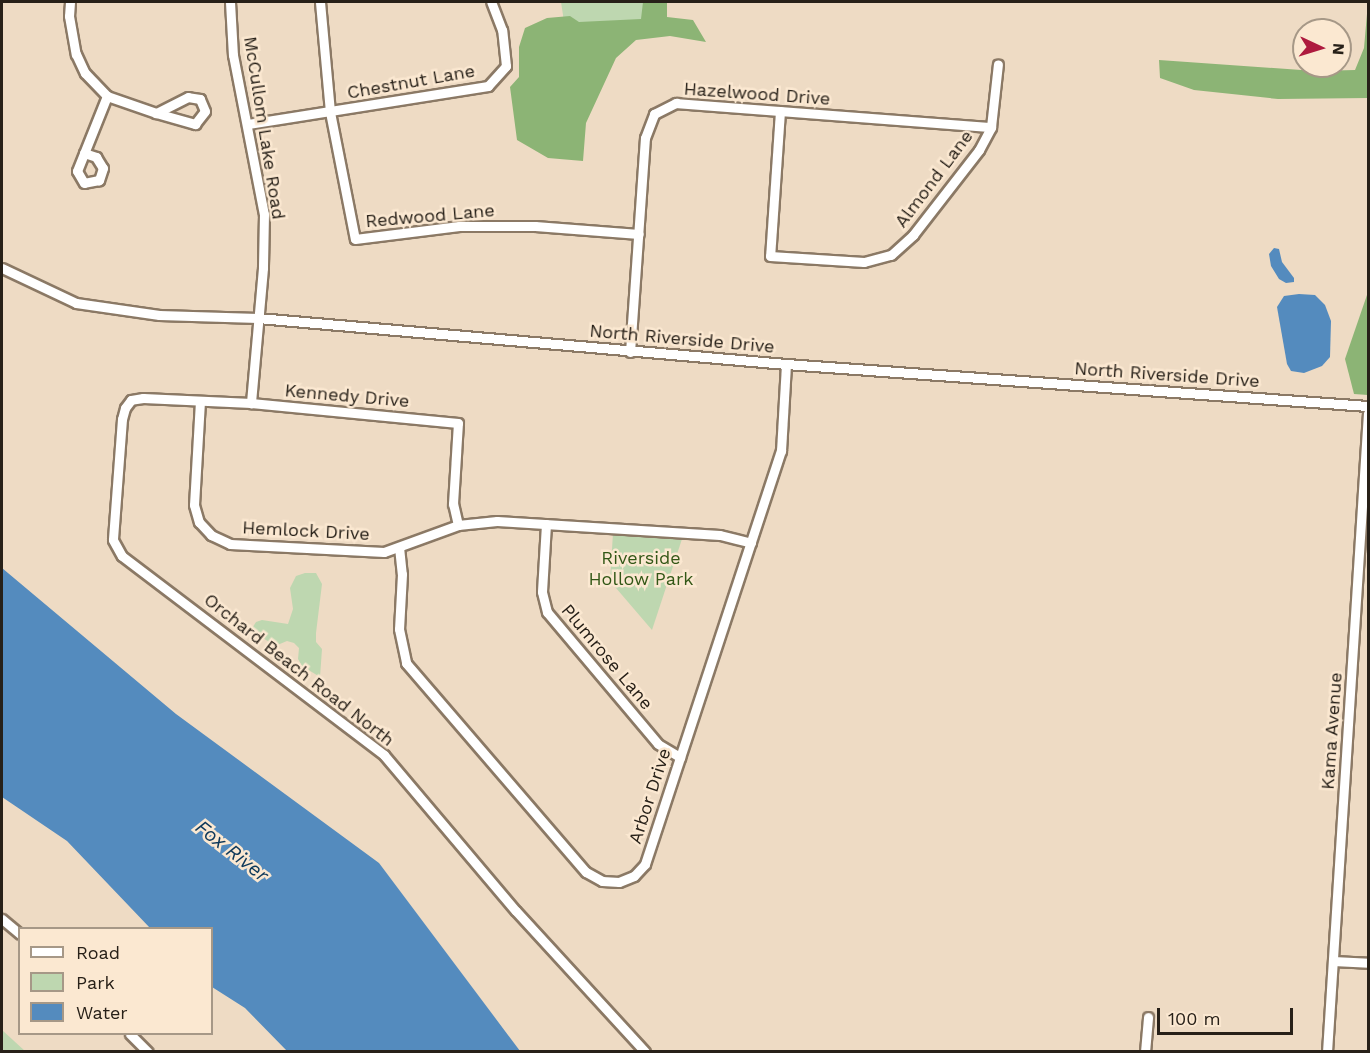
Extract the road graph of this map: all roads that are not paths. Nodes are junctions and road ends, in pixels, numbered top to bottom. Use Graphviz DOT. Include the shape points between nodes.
graph roads {
  1 [pos="70,2"];
  2 [pos="230,2"];
  3 [pos="320,2"];
  4 [pos="491,2"];
  5 [pos="998,64"];
  6 [pos="107,96"];
  7 [pos="780,111"];
  8 [pos="330,112"];
  9 [pos="156,113"];
  10 [pos="248,124"];
  11 [pos="992,127"];
  12 [pos="84,153"];
  13 [pos="639,234"];
  14 [pos="2,268"];
  15 [pos="258,318"];
  16 [pos="630,352"];
  17 [pos="786,364"];
  18 [pos="131,400"];
  19 [pos="200,401"];
  20 [pos="251,403"];
  21 [pos="1368,406"];
  22 [pos="1368,413"];
  23 [pos="546,524"];
  24 [pos="458,525"];
  25 [pos="751,543"];
  26 [pos="399,547"];
  27 [pos="680,757"];
  28 [pos="2,919"];
  29 [pos="18,932"];
  30 [pos="1333,961"];
  31 [pos="1368,963"];
  32 [pos="1148,1017"];
  33 [pos="131,1035"];
  34 [pos="148,1052"];
  35 [pos="645,1052"];
  36 [pos="1145,1052"];
  37 [pos="1327,1052"];
  1 -- 6 [label="street" via="76,54 85,73"];
  2 -- 10 [label="street, McCullom Lake Road" via="233,55"];
  3 -- 8 [label="street, Redwood Lane"];
  4 -- 8 [label="street, Chestnut Lane" via="502,30 506,66 488,86"];
  5 -- 11 [label="street, Almond Lane"];
  6 -- 9 [label="street"];
  6 -- 12 [label="street"];
  7 -- 11 [label="street, Hazelwood Drive"];
  7 -- 11 [label="street, Almond Lane" via="770,256 864,262 891,255 913,236"];
  7 -- 13 [label="street, Hazelwood Drive" via="676,103 654,114 645,138"];
  8 -- 10 [label="street, Chestnut Lane"];
  8 -- 13 [label="street, Redwood Lane" via="355,239 459,226 535,226"];
  9 -- 9 [label="street" via="195,124 205,111 200,99 188,97"];
  10 -- 15 [label="street, McCullom Lake Road" via="264,214"];
  13 -- 16 [label="street, Hazelwood Drive"];
  14 -- 15 [label="street, North Riverside Drive" via="76,303 159,315"];
  15 -- 16 [label="street, North Riverside Drive"];
  15 -- 20 [label="street, McCullom Lake Road"];
  16 -- 17 [label="street, North Riverside Drive"];
  17 -- 21 [label="street, North Riverside Drive"];
  17 -- 25 [label="street, Arbor Drive" via="781,451"];
  18 -- 19 [label="street, Kennedy Drive"];
  18 -- 35 [label="street, Orchard Beach Road North" via="122,419 113,540 122,556 384,755 516,911"];
  19 -- 20 [label="street, Kennedy Drive"];
  19 -- 26 [label="street, Hemlock Drive" via="194,505 199,522 211,535 230,544 384,552"];
  20 -- 24 [label="street, Kennedy Drive" via="458,423 453,504"];
  22 -- 30 [label="street, Kama Avenue"];
  23 -- 24 [label="street, Hemlock Drive" via="497,521"];
  23 -- 25 [label="street, Hemlock Drive" via="720,535"];
  23 -- 27 [label="street, Plumrose Lane" via="542,592 547,612 658,744"];
  24 -- 26 [label="street, Hemlock Drive"];
  25 -- 27 [label="street, Arbor Drive"];
  26 -- 27 [label="street, Arbor Drive" via="399,629 406,663 586,872 602,881 619,882 634,876 645,864"];
  28 -- 29 [label="street"];
  30 -- 31 [label="street"];
  30 -- 37 [label="street, Kama Avenue"];
  32 -- 36 [label="street"];
  33 -- 34 [label="street"];
}
